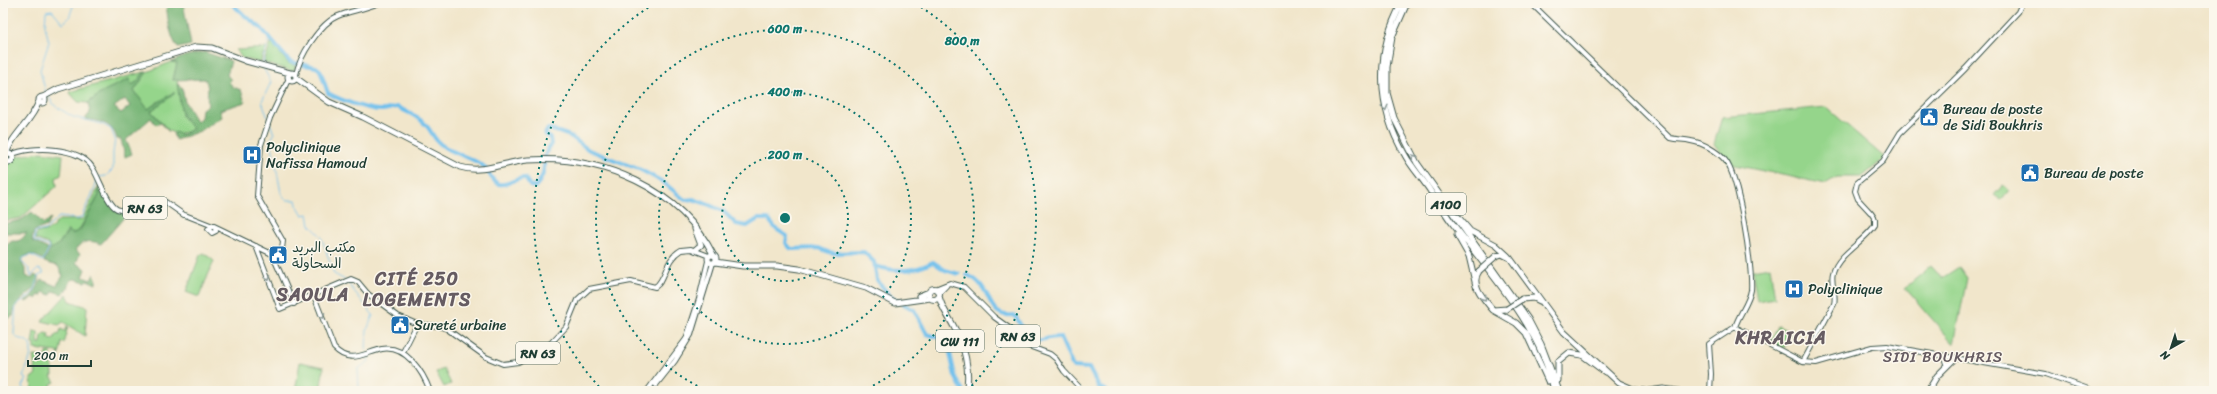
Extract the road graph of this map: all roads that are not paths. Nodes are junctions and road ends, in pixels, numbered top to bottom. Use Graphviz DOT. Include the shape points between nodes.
graph roads {
  1 [pos="379,3"];
  2 [pos="1402,3"];
  3 [pos="1407,3"];
  4 [pos="1532,3"];
  5 [pos="2022,3"];
  6 [pos="294,74"];
  7 [pos="6,157"];
  8 [pos="547,162"];
  9 [pos="1431,181"];
  10 [pos="1436,198"];
  11 [pos="198,220"];
  12 [pos="214,226"];
  13 [pos="695,229"];
  14 [pos="221,230"];
  15 [pos="208,231"];
  16 [pos="215,232"];
  17 [pos="256,246"];
  18 [pos="697,250"];
  19 [pos="274,256"];
  20 [pos="1510,258"];
  21 [pos="712,259"];
  22 [pos="1522,276"];
  23 [pos="1476,286"];
  24 [pos="938,293"];
  25 [pos="314,296"];
  26 [pos="931,297"];
  27 [pos="1522,298"];
  28 [pos="896,301"];
  29 [pos="294,304"];
  30 [pos="1493,310"];
  31 [pos="1547,310"];
  32 [pos="417,324"];
  33 [pos="1736,327"];
  34 [pos="690,333"];
  35 [pos="403,352"];
  36 [pos="1945,356"];
  37 [pos="1955,358"];
  38 [pos="1803,362"];
  39 [pos="1948,365"];
  40 [pos="1619,383"];
  41 [pos="1556,390"];
  42 [pos="430,391"];
  43 [pos="647,391"];
  44 [pos="650,391"];
  45 [pos="965,391"];
  46 [pos="1083,391"];
  47 [pos="1644,391"];
  48 [pos="1649,391"];
  49 [pos="1678,391"];
  50 [pos="1710,391"];
  51 [pos="1928,391"];
  52 [pos="1931,391"];
  53 [pos="2094,391"];
  1 -- 6 [label="main road" via="333,19 314,38"];
  2 -- 10 [label="highway, A100 / A100, one-way" via="1393,20 1384,53 1381,77 1383,102 1404,155"];
  9 -- 3 [label="highway, A100 / A100, one-way" via="1403,139 1394,118 1388,93 1386,78 1389,51 1392,37"];
  4 -- 33 [label="main road" via="1670,138 1704,145 1728,165 1738,196 1751,274 1750,293"];
  5 -- 38 [label="main road" via="2018,12 1965,69 1900,132 1883,161 1857,183 1855,190 1858,199 1875,219 1875,225 1836,265 1833,274 1834,304"];
  6 -- 7 [label="highway" via="212,51 192,50 137,70 45,97 10,143"];
  6 -- 8 [label="highway" via="325,103 467,172 522,163"];
  6 -- 19 [label="main road" via="270,118 261,148 257,196 283,241 282,249"];
  7 -- 11 [label="main road, RN 63" via="40,149 59,151 85,160 96,174 111,203 118,209 137,211 164,201 184,215"];
  8 -- 13 [label="highway" via="594,168 629,182 671,205"];
  8 -- 21 [label="highway" via="599,166 656,192 685,214 700,232"];
  9 -- 20 [label="highway" via="1470,231 1501,249"];
  9 -- 41 [label="highway, A100 / A100" via="1528,319 1541,344"];
  10 -- 23 [label="highway" via="1446,220 1467,250"];
  10 -- 41 [label="highway, A100 / A100" via="1525,321"];
  11 -- 12 [label="main road, RN 63"];
  11 -- 15 [label="main road, RN 63"];
  12 -- 14 [label="main road, RN 63"];
  12 -- 15 [label="main road" via="209,227"];
  12 -- 16 [label="main road"];
  13 -- 18 [label="highway" via="701,245"];
  13 -- 21 [label="highway"];
  14 -- 16 [label="main road"];
  14 -- 17 [label="main road, RN 63"];
  15 -- 16 [label="main road"];
  17 -- 19 [label="main road"];
  17 -- 29 [label="main road, RN 63, one-way" via="280,309"];
  18 -- 21 [label="main road"];
  18 -- 32 [label="main road, RN 63" via="685,248 676,253 667,263 661,281 655,288 631,281 584,291 574,306 566,327 554,341 541,351 512,364 486,357 447,329"];
  19 -- 29 [label="main road"];
  20 -- 22 [label="highway"];
  20 -- 23 [label="highway, bridge" via="1502,254 1496,256 1479,271"];
  21 -- 28 [label="highway" via="748,266 799,268"];
  21 -- 28 [label="highway" via="743,263 794,264 867,286"];
  21 -- 34 [label="main road"];
  22 -- 27 [label="highway" via="1527,287"];
  22 -- 31 [label="highway"];
  23 -- 30 [label="highway, one-way"];
  24 -- 26 [label="highway"];
  24 -- 26 [label="highway"];
  24 -- 45 [label="highway, CW 111" via="961,343 968,374"];
  24 -- 46 [label="main road, RN 63" via="950,283 964,287 1026,345 1056,358 1064,371"];
  25 -- 29 [label="main road, RN 63"];
  25 -- 32 [label="main road, RN 63" via="349,279 358,282 389,311"];
  25 -- 35 [label="main road, one-way" via="334,348 344,357 370,354 383,349"];
  26 -- 28 [label="highway"];
  26 -- 45 [label="highway, CW 111" via="959,344 965,370"];
  27 -- 30 [label="highway, bridge" via="1508,309"];
  27 -- 31 [label="highway" via="1534,298"];
  30 -- 41 [label="highway" via="1516,323 1526,333"];
  31 -- 40 [label="highway" via="1564,332"];
  32 -- 35 [label="main road"];
  33 -- 38 [label="main road"];
  33 -- 50 [label="main road" via="1709,344"];
  34 -- 43 [label="main road"];
  34 -- 44 [label="main road" via="675,361"];
  35 -- 42 [label="main road" via="419,370"];
  36 -- 37 [label="main road"];
  36 -- 38 [label="main road" via="1887,346 1872,347 1816,363"];
  36 -- 39 [label="highway"];
  37 -- 39 [label="highway"];
  37 -- 52 [label="highway" via="1955,363"];
  37 -- 53 [label="main road" via="2046,374"];
  39 -- 51 [label="highway"];
  40 -- 41 [label="highway" via="1588,359 1573,353 1564,355 1558,362"];
  40 -- 47 [label="highway"];
  48 -- 49 [label="highway"];
}
